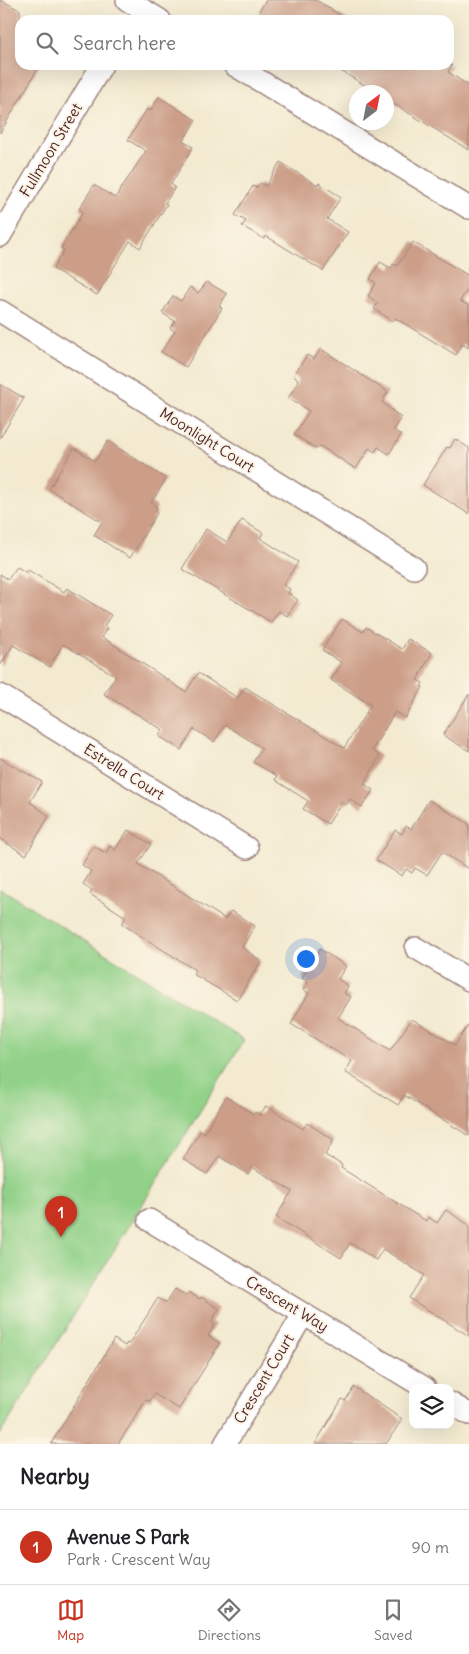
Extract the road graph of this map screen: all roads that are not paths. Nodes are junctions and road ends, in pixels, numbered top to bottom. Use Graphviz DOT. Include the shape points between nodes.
graph roads {
  1 [pos="131,9"];
  2 [pos="147,15"];
  3 [pos="99,70"];
  4 [pos="242,70"];
  5 [pos="469,208"];
  6 [pos="0,236"];
  7 [pos="0,311"];
  8 [pos="414,568"];
  9 [pos="0,695"];
  10 [pos="248,848"];
  11 [pos="416,948"];
  12 [pos="469,980"];
  13 [pos="149,1220"];
  14 [pos="303,1315"];
  15 [pos="418,1384"];
  16 [pos="454,1405"];
  17 [pos="469,1414"];
  18 [pos="225,1444"];
  1 -- 2 [label="street"];
  3 -- 6 [label="street, Fullmoon Street"];
  4 -- 5 [label="street"];
  7 -- 8 [label="street, Moonlight Court"];
  9 -- 10 [label="street, Estrella Court"];
  11 -- 12 [label="street"];
  13 -- 14 [label="street, Crescent Way"];
  14 -- 15 [label="street, Crescent Way"];
  14 -- 18 [label="street, Crescent Court"];
  16 -- 17 [label="street"];
}
